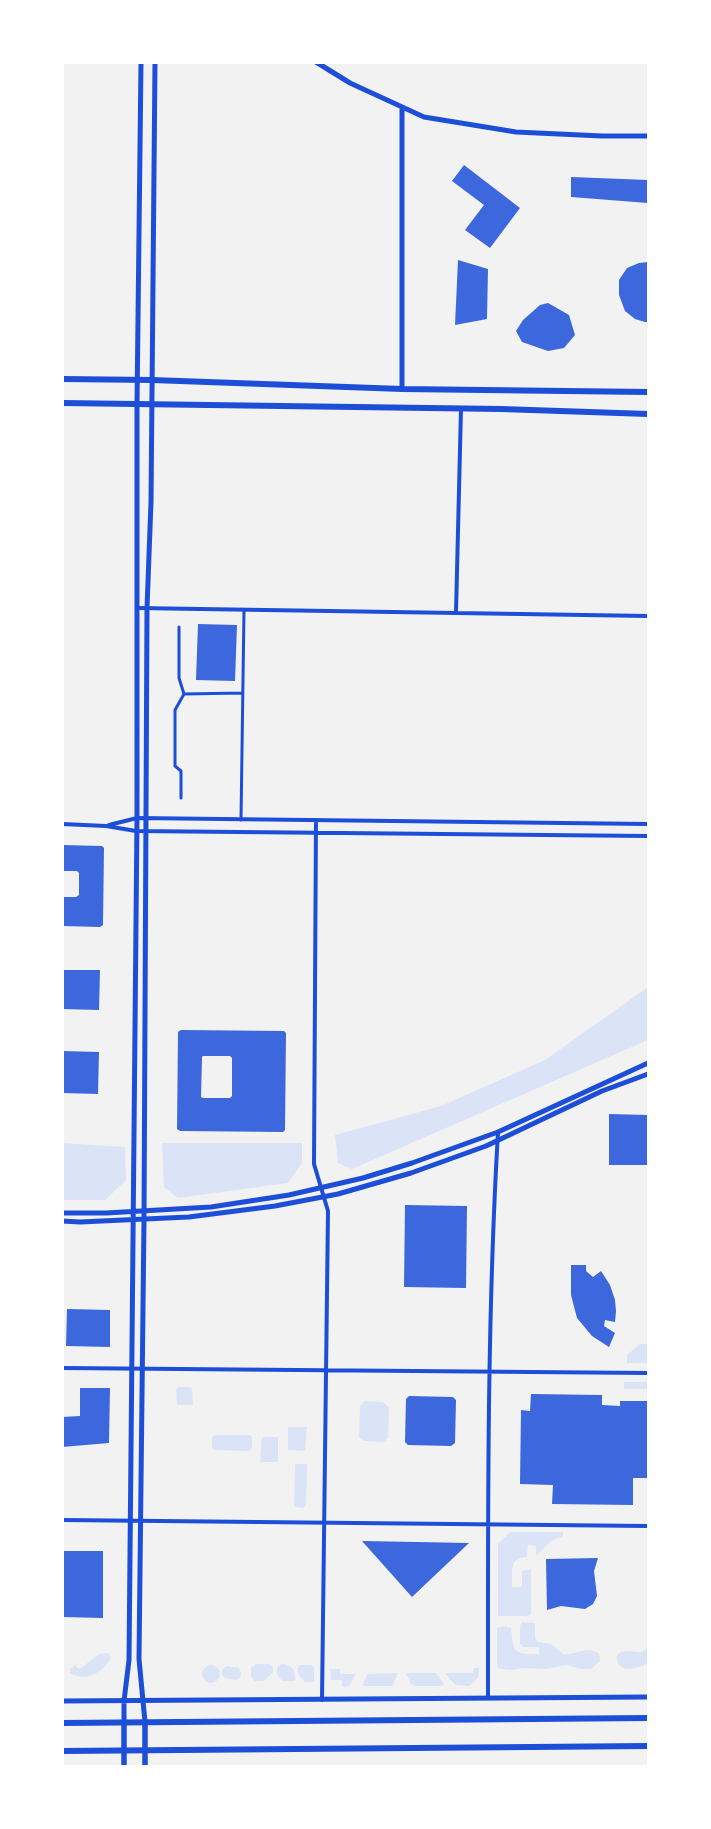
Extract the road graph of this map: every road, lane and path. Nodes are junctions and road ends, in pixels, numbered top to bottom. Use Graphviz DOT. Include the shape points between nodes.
graph roads {
  1 [pos="141,62"];
  2 [pos="155,62"];
  3 [pos="316,62"];
  4 [pos="402,108"];
  5 [pos="648,136"];
  6 [pos="62,378"];
  7 [pos="137,379"];
  8 [pos="152,380"];
  9 [pos="402,389"];
  10 [pos="648,392"];
  11 [pos="62,404"];
  12 [pos="152,404"];
  13 [pos="136,405"];
  14 [pos="461,409"];
  15 [pos="648,414"];
  16 [pos="137,608"];
  17 [pos="147,608"];
  18 [pos="244,610"];
  19 [pos="456,612"];
  20 [pos="648,616"];
  21 [pos="179,626"];
  22 [pos="242,693"];
  23 [pos="184,694"];
  24 [pos="181,798"];
  25 [pos="137,818"];
  26 [pos="147,820"];
  27 [pos="241,820"];
  28 [pos="316,820"];
  29 [pos="62,824"];
  30 [pos="648,824"];
  31 [pos="106,826"];
  32 [pos="136,831"];
  33 [pos="146,831"];
  34 [pos="316,832"];
  35 [pos="648,836"];
  36 [pos="648,1063"];
  37 [pos="648,1074"];
  38 [pos="498,1132"];
  39 [pos="497,1141"];
  40 [pos="321,1187"];
  41 [pos="324,1197"];
  42 [pos="144,1210"];
  43 [pos="134,1211"];
  44 [pos="62,1213"];
  45 [pos="134,1219"];
  46 [pos="144,1219"];
  47 [pos="62,1221"];
  48 [pos="62,1368"];
  49 [pos="132,1369"];
  50 [pos="142,1369"];
  51 [pos="326,1371"];
  52 [pos="489,1373"];
  53 [pos="648,1373"];
  54 [pos="62,1520"];
  55 [pos="130,1520"];
  56 [pos="141,1520"];
  57 [pos="324,1522"];
  58 [pos="488,1524"];
  59 [pos="648,1526"];
  60 [pos="648,1697"];
  61 [pos="488,1698"];
  62 [pos="322,1700"];
  63 [pos="62,1701"];
  64 [pos="124,1701"];
  65 [pos="144,1701"];
  66 [pos="648,1718"];
  67 [pos="124,1722"];
  68 [pos="145,1722"];
  69 [pos="62,1723"];
  70 [pos="648,1746"];
  71 [pos="124,1750"];
  72 [pos="145,1750"];
  73 [pos="62,1751"];
  74 [pos="124,1766"];
  75 [pos="145,1766"];
  1 -- 7 [label="street"];
  2 -- 8 [label="street"];
  3 -- 4 [label="street"];
  4 -- 5 [label="street" via="424,117 516,132"];
  4 -- 9 [label="street"];
  6 -- 7 [label="main road"];
  7 -- 8 [label="main road"];
  7 -- 13 [label="street"];
  8 -- 9 [label="main road"];
  8 -- 12 [label="street"];
  9 -- 10 [label="main road"];
  11 -- 13 [label="main road"];
  12 -- 13 [label="main road"];
  12 -- 14 [label="main road"];
  12 -- 17 [label="street"];
  13 -- 16 [label="street"];
  14 -- 15 [label="main road"];
  14 -- 19 [label="street"];
  16 -- 17 [label="street"];
  16 -- 25 [label="street"];
  17 -- 18 [label="street"];
  17 -- 26 [label="street"];
  18 -- 19 [label="street"];
  18 -- 22 [label="street"];
  19 -- 20 [label="street"];
  21 -- 23 [label="street" via="179,678"];
  22 -- 23 [label="street"];
  22 -- 27 [label="street"];
  23 -- 24 [label="street" via="175,710 175,766 181,771"];
  25 -- 26 [label="street"];
  25 -- 31 [label="street"];
  25 -- 32 [label="street"];
  26 -- 27 [label="street"];
  26 -- 33 [label="street"];
  27 -- 28 [label="street"];
  28 -- 30 [label="street"];
  28 -- 34 [label="street"];
  29 -- 31 [label="street"];
  31 -- 32 [label="street"];
  32 -- 33 [label="street"];
  32 -- 43 [label="street"];
  33 -- 34 [label="street"];
  33 -- 42 [label="street"];
  34 -- 35 [label="street"];
  34 -- 40 [label="street" via="314,1164"];
  36 -- 38 [label="street"];
  37 -- 39 [label="street" via="602,1091"];
  38 -- 39 [label="street"];
  38 -- 40 [label="street" via="412,1163"];
  39 -- 41 [label="street" via="411,1173"];
  39 -- 52 [label="street"];
  40 -- 41 [label="street"];
  40 -- 42 [label="street" via="212,1207"];
  41 -- 46 [label="street" via="189,1217"];
  41 -- 51 [label="street" via="328,1211"];
  42 -- 43 [label="street"];
  42 -- 46 [label="street"];
  43 -- 44 [label="street"];
  43 -- 45 [label="street"];
  45 -- 46 [label="street"];
  45 -- 47 [label="street"];
  45 -- 49 [label="street"];
  46 -- 50 [label="street"];
  48 -- 49 [label="street"];
  49 -- 50 [label="street"];
  49 -- 55 [label="street"];
  50 -- 51 [label="street"];
  50 -- 56 [label="street"];
  51 -- 52 [label="street"];
  51 -- 57 [label="street"];
  52 -- 53 [label="street"];
  52 -- 58 [label="street"];
  54 -- 55 [label="street"];
  55 -- 56 [label="street"];
  55 -- 64 [label="street" via="129,1660"];
  56 -- 57 [label="street"];
  56 -- 65 [label="street" via="139,1659"];
  57 -- 58 [label="street"];
  57 -- 62 [label="street"];
  58 -- 59 [label="street"];
  58 -- 61 [label="street"];
  60 -- 61 [label="street"];
  61 -- 62 [label="street"];
  62 -- 65 [label="street"];
  63 -- 64 [label="street"];
  64 -- 65 [label="street"];
  64 -- 67 [label="street"];
  65 -- 68 [label="street"];
  66 -- 68 [label="main road"];
  67 -- 68 [label="main road"];
  67 -- 69 [label="main road"];
  67 -- 71 [label="main road"];
  68 -- 72 [label="main road"];
  70 -- 72 [label="main road"];
  71 -- 72 [label="main road"];
  71 -- 73 [label="main road"];
  71 -- 74 [label="main road"];
  72 -- 75 [label="main road"];
}
